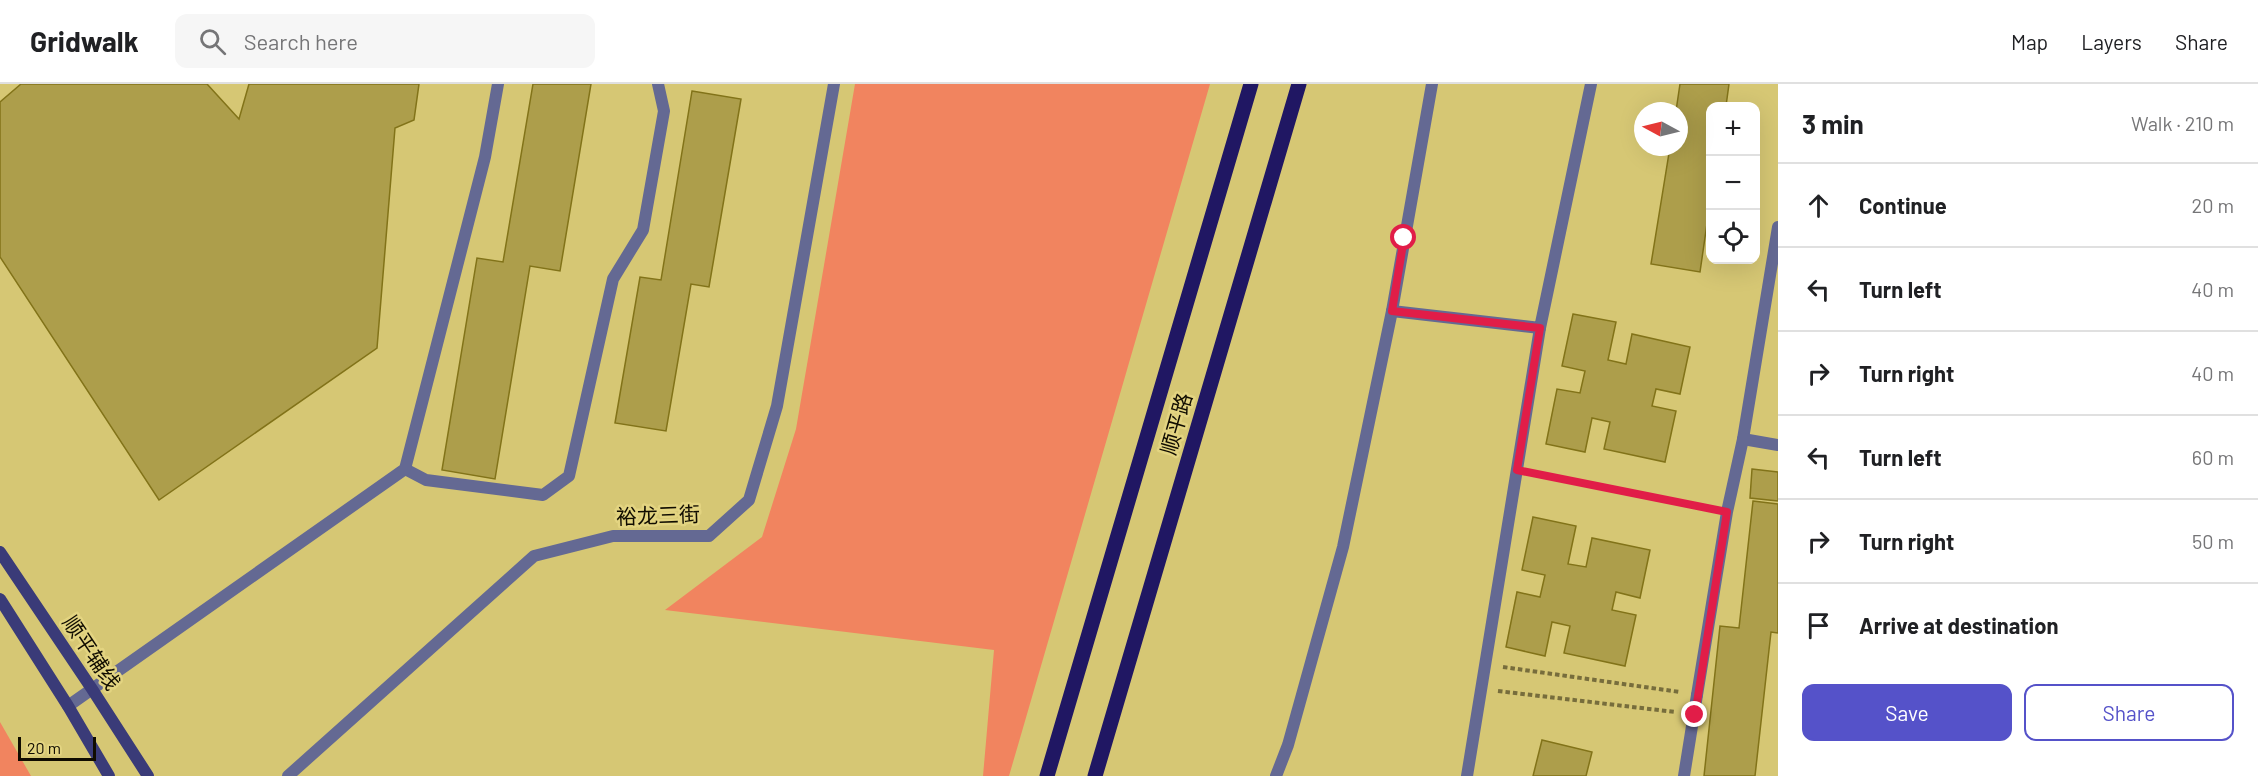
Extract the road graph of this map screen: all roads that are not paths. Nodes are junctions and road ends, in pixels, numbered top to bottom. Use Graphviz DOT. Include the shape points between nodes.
graph roads {
  1 [pos="498,84"];
  2 [pos="658,84"];
  3 [pos="834,84"];
  4 [pos="1251,84"];
  5 [pos="1299,84"];
  6 [pos="1432,84"];
  7 [pos="1591,84"];
  8 [pos="1778,227"];
  9 [pos="1392,311"];
  10 [pos="1540,328"];
  11 [pos="1743,439"];
  12 [pos="1778,445"];
  13 [pos="405,470"];
  14 [pos="0,552"];
  15 [pos="0,599"];
  16 [pos="92,689"];
  17 [pos="68,706"];
  18 [pos="109,776"];
  19 [pos="148,776"];
  20 [pos="288,776"];
  21 [pos="1047,776"];
  22 [pos="1095,776"];
  23 [pos="1276,776"];
  24 [pos="1467,776"];
  25 [pos="1684,776"];
  1 -- 13 [label="street" via="485,157"];
  2 -- 13 [label="street" via="664,111 643,230 613,279 568,476 543,495 426,480"];
  3 -- 20 [label="street, 裕龙三街" via="777,406 749,500 709,536 613,536 534,556"];
  4 -- 21 [label="main road, 顺平路"];
  5 -- 22 [label="main road, 顺平路"];
  6 -- 9 [label="street"];
  7 -- 10 [label="street"];
  8 -- 11 [label="street"];
  9 -- 10 [label="street"];
  9 -- 23 [label="street" via="1343,547"];
  10 -- 24 [label="street"];
  11 -- 12 [label="street"];
  11 -- 25 [label="street" via="1727,512"];
  13 -- 16 [label="street"];
  14 -- 16 [label="main road, 顺平辅线"];
  15 -- 17 [label="main road"];
  16 -- 17 [label="street"];
  16 -- 19 [label="main road, 顺平辅线"];
  17 -- 18 [label="main road"];
}
